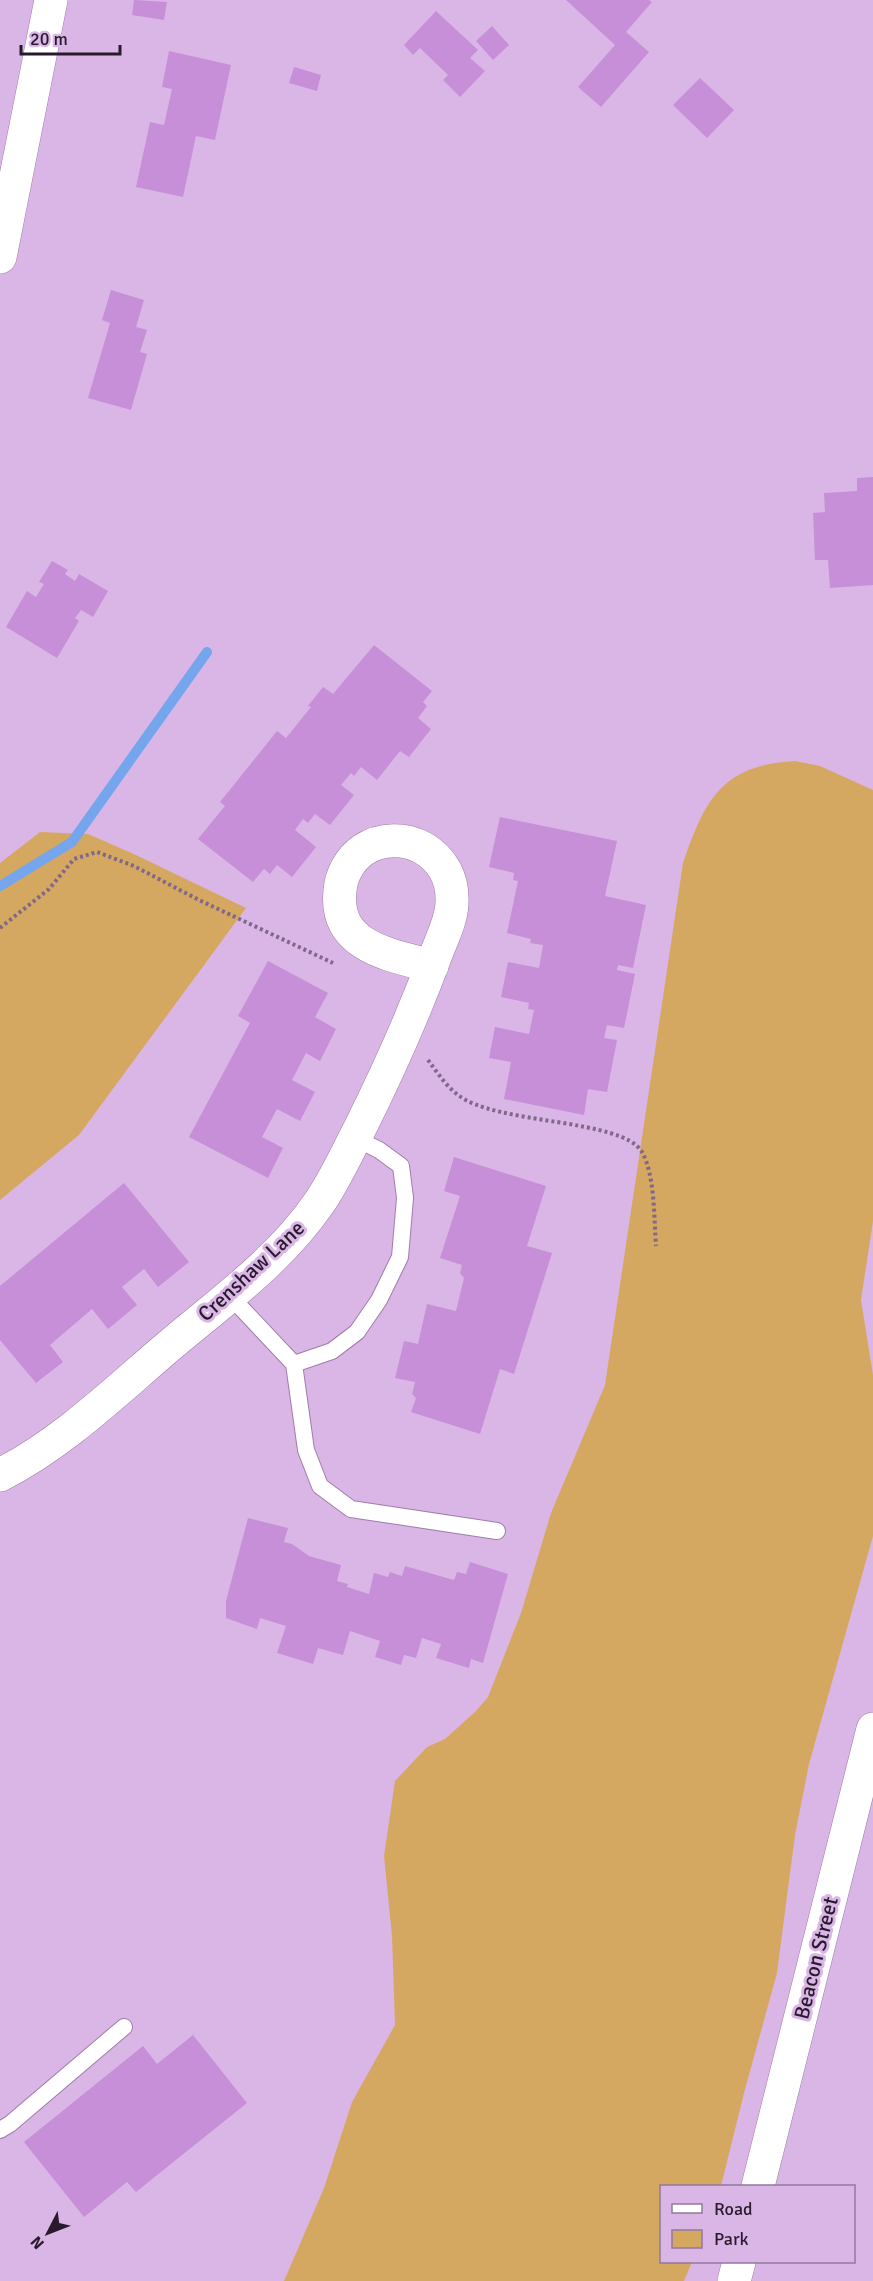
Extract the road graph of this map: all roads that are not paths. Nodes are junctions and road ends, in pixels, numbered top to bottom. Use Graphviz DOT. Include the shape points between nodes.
graph roads {
  1 [pos="51,0"];
  2 [pos="0,257"];
  3 [pos="432,966"];
  4 [pos="355,1138"];
  5 [pos="229,1295"];
  6 [pos="294,1364"];
  7 [pos="0,1475"];
  8 [pos="497,1531"];
  9 [pos="873,1730"];
  10 [pos="124,2027"];
  11 [pos="0,2130"];
  12 [pos="759,2185"];
  13 [pos="739,2263"];
  14 [pos="734,2281"];
  1 -- 2 [label="street"];
  3 -- 4 [label="street, Crenshaw Lane" via="408,1027"];
  4 -- 5 [label="street, Crenshaw Lane" via="320,1202 298,1230"];
  4 -- 6 [label="lane" via="401,1166 405,1198 400,1257 379,1300 357,1332 333,1352"];
  5 -- 6 [label="lane"];
  5 -- 7 [label="street, Crenshaw Lane" via="73,1427"];
  6 -- 8 [label="lane" via="306,1450 320,1486 351,1509"];
  9 -- 12 [label="street, Beacon Street"];
  10 -- 11 [label="lane"];
  13 -- 14 [label="street"];
}
